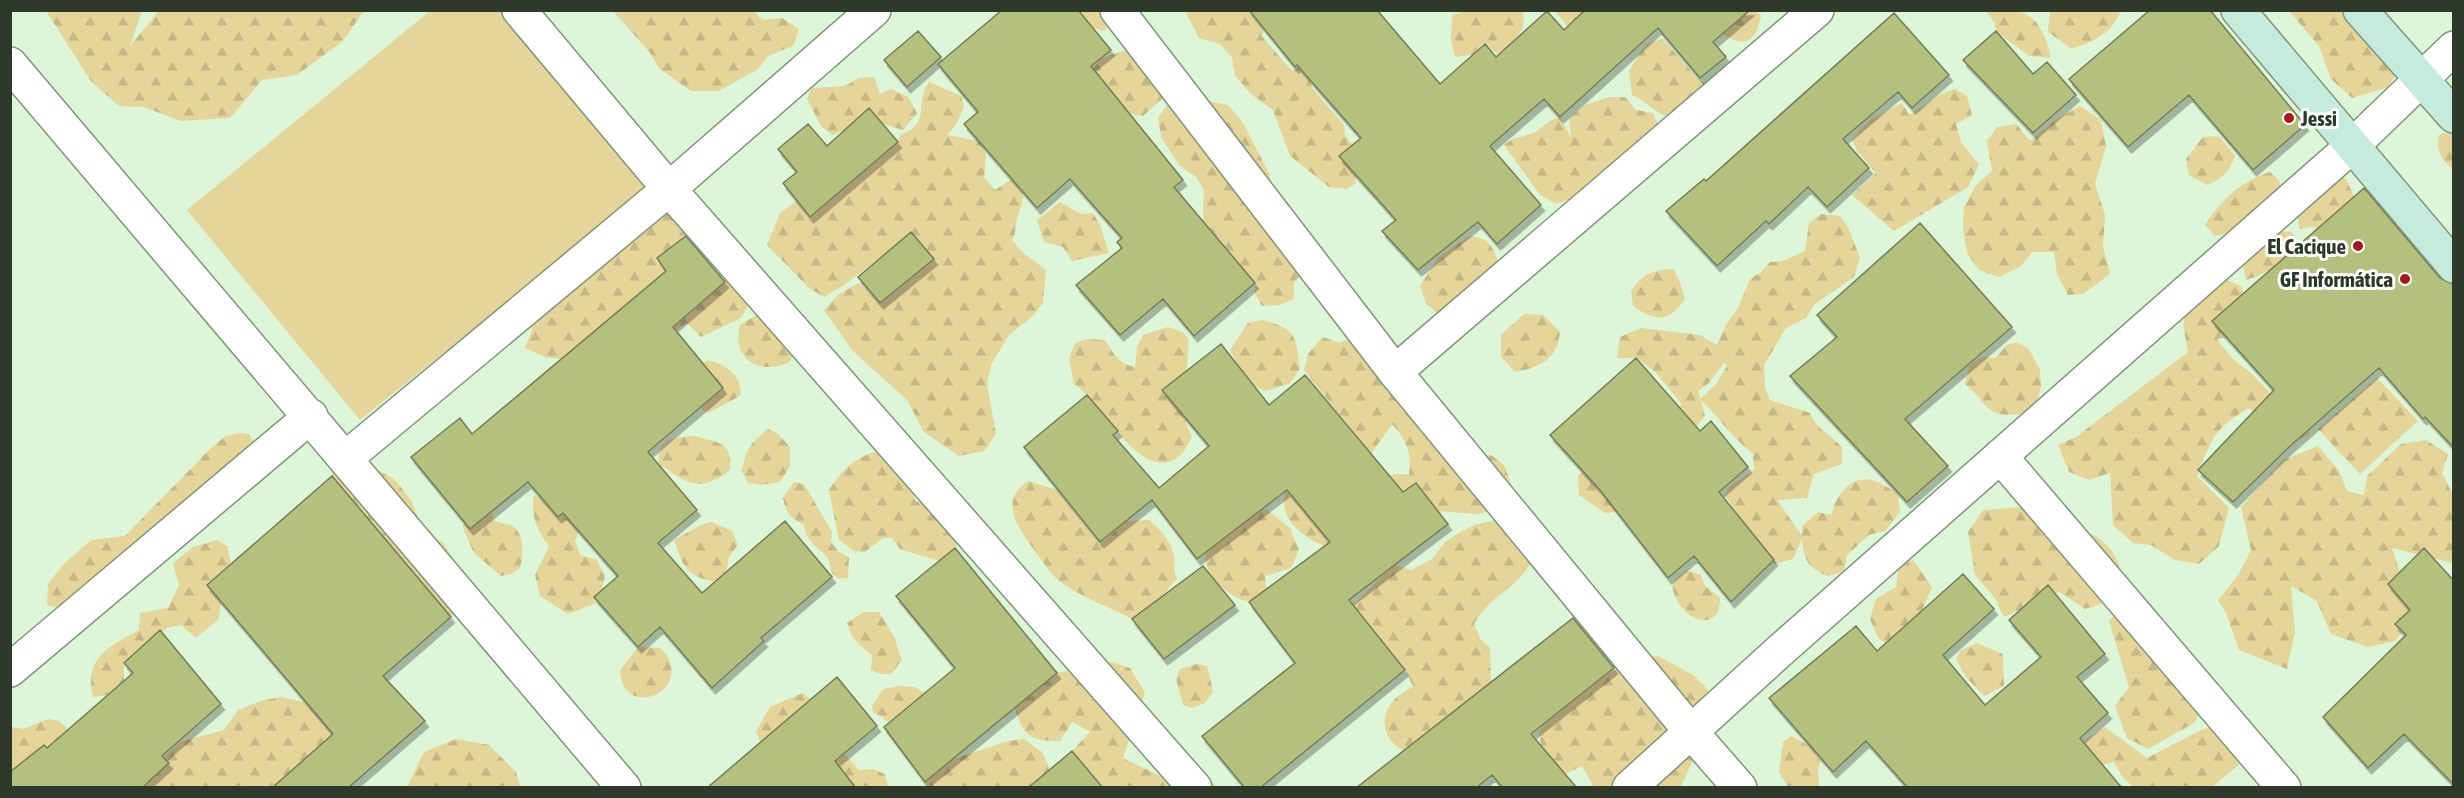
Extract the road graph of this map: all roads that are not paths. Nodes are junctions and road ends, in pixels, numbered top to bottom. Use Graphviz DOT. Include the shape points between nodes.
graph roads {
  1 [pos="519,10"];
  2 [pos="874,10"];
  3 [pos="1816,10"];
  4 [pos="2238,10"];
  5 [pos="2360,10"];
  6 [pos="1118,11"];
  7 [pos="2454,48"];
  8 [pos="10,64"];
  9 [pos="2420,78"];
  10 [pos="2454,116"];
  11 [pos="2351,147"];
  12 [pos="669,189"];
  13 [pos="2454,266"];
  14 [pos="1395,372"];
  15 [pos="311,416"];
  16 [pos="2000,456"];
  17 [pos="346,458"];
  18 [pos="10,670"];
  19 [pos="1692,733"];
  20 [pos="616,785"];
  21 [pos="1195,788"];
  22 [pos="1629,788"];
  23 [pos="1740,788"];
  24 [pos="2284,788"];
  1 -- 12 [label="street"];
  2 -- 12 [label="street"];
  3 -- 14 [label="street"];
  4 -- 11 [label="street"];
  5 -- 9 [label="street"];
  6 -- 14 [label="street"];
  7 -- 9 [label="street"];
  8 -- 15 [label="street"];
  9 -- 10 [label="street"];
  9 -- 11 [label="street"];
  11 -- 13 [label="street"];
  11 -- 16 [label="street"];
  12 -- 17 [label="street"];
  12 -- 21 [label="street"];
  14 -- 19 [label="street"];
  15 -- 17 [label="street"];
  15 -- 18 [label="street"];
  16 -- 19 [label="street"];
  16 -- 24 [label="street"];
  17 -- 20 [label="street"];
  19 -- 22 [label="street"];
  19 -- 23 [label="street"];
}
